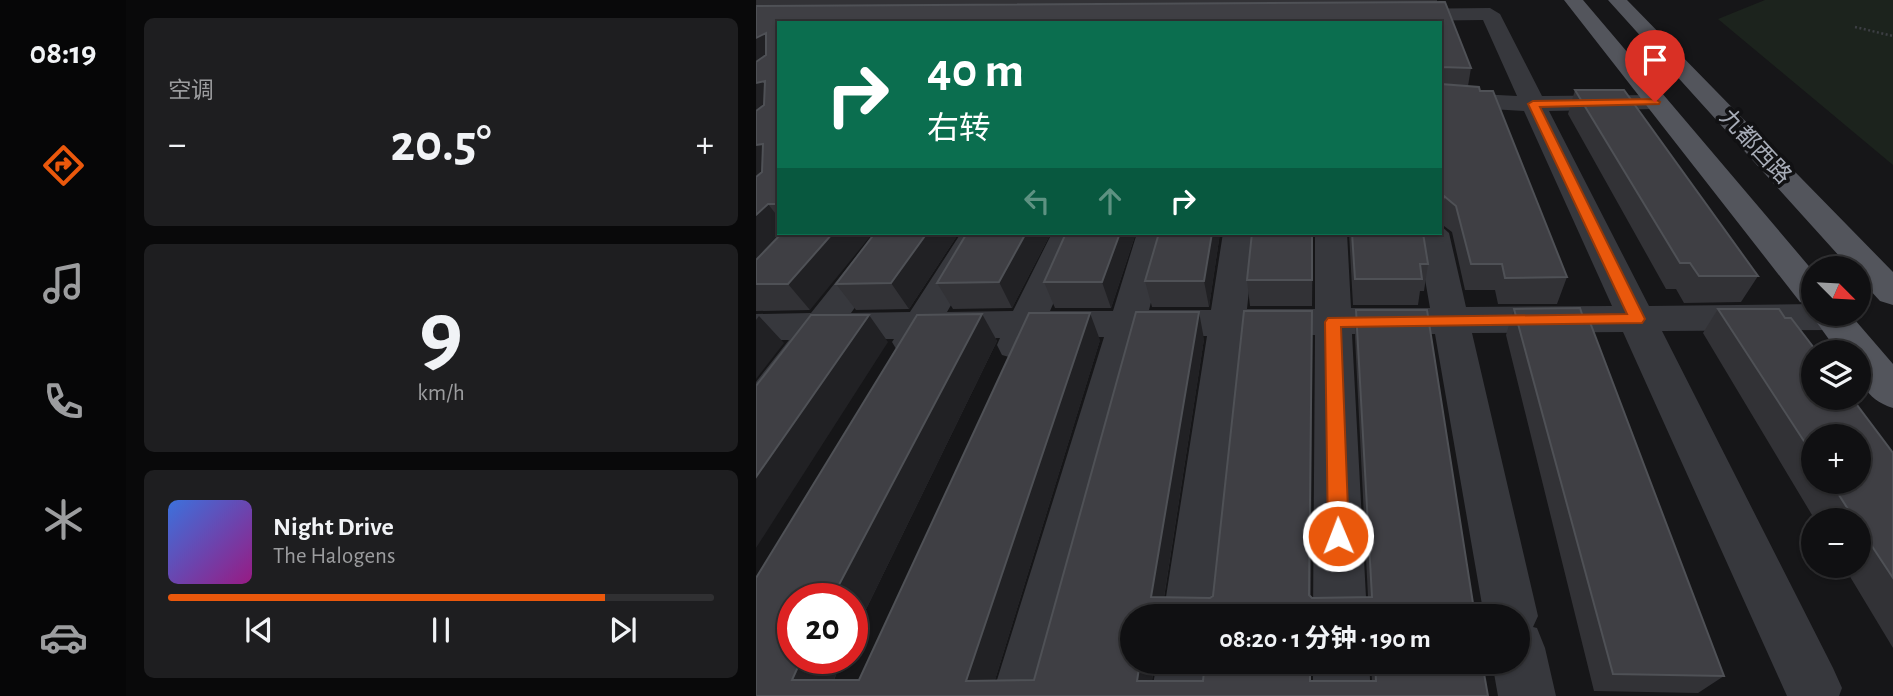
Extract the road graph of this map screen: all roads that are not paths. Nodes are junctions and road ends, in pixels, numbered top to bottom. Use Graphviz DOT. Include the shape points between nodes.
graph roads {
  1 [pos="1573,0"];
  2 [pos="1617,0"];
  3 [pos="1386,17"];
  4 [pos="1442,99"];
  5 [pos="1655,102"];
  6 [pos="1533,104"];
  7 [pos="890,235"];
  8 [pos="976,235"];
  9 [pos="1067,235"];
  10 [pos="1152,235"];
  11 [pos="1239,235"];
  12 [pos="1331,235"];
  13 [pos="1433,235"];
  14 [pos="1801,280"];
  15 [pos="1893,293"];
  16 [pos="1801,309"];
  17 [pos="1637,319"];
  18 [pos="1451,321"];
  19 [pos="1333,322"];
  20 [pos="1227,323"];
  21 [pos="1129,324"];
  22 [pos="1025,325"];
  23 [pos="921,326"];
  24 [pos="1839,326"];
  25 [pos="756,327"];
  26 [pos="819,327"];
  27 [pos="892,374"];
  28 [pos="997,387"];
  29 [pos="1893,392"];
  30 [pos="756,412"];
  31 [pos="1192,604"];
  32 [pos="1340,604"];
  33 [pos="1509,604"];
  34 [pos="1183,674"];
  35 [pos="1341,674"];
  36 [pos="1522,674"];
  37 [pos="1813,688"];
  38 [pos="1021,696"];
  39 [pos="1180,696"];
  40 [pos="1342,696"];
  41 [pos="1527,696"];
  1 -- 5 [label="main road, 九都西路"];
  2 -- 15 [label="main road, 九都西路"];
  3 -- 6 [label="street" via="1490,14"];
  4 -- 6 [label="street"];
  5 -- 6 [label="street"];
  5 -- 14 [label="main road, 九都西路"];
  6 -- 17 [label="street"];
  7 -- 26 [label="street"];
  8 -- 23 [label="street"];
  9 -- 22 [label="street"];
  10 -- 21 [label="street"];
  11 -- 20 [label="street"];
  12 -- 19 [label="street"];
  13 -- 18 [label="street"];
  16 -- 17 [label="street"];
  17 -- 18 [label="street"];
  17 -- 37 [label="street"];
  18 -- 19 [label="street"];
  18 -- 33 [label="street"];
  19 -- 20 [label="street"];
  19 -- 32 [label="street"];
  20 -- 21 [label="street"];
  20 -- 31 [label="street"];
  21 -- 22 [label="street"];
  21 -- 38 [label="street"];
  22 -- 23 [label="street"];
  22 -- 28 [label="street"];
  23 -- 26 [label="street"];
  23 -- 27 [label="street"];
  24 -- 29 [label="main road, 九都西路"];
  25 -- 26 [label="street"];
  26 -- 30 [label="street"];
  34 -- 39 [label="street"];
  35 -- 40 [label="street"];
  36 -- 41 [label="street"];
}
